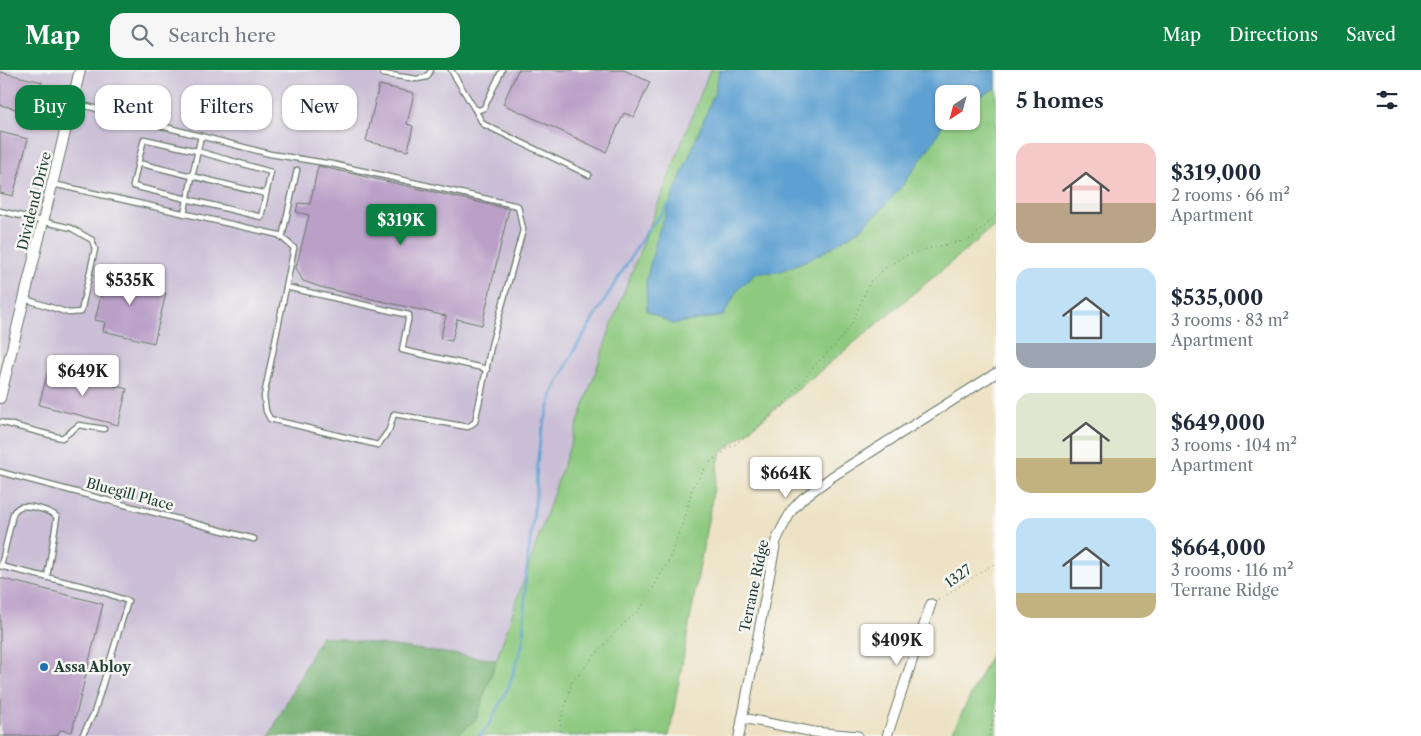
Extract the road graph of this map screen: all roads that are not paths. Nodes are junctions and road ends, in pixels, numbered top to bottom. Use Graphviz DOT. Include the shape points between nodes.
graph roads {
  1 [pos="80,70"];
  2 [pos="431,70"];
  3 [pos="451,70"];
  4 [pos="502,70"];
  5 [pos="383,74"];
  6 [pos="76,85"];
  7 [pos="85,105"];
  8 [pos="474,108"];
  9 [pos="66,130"];
  10 [pos="201,136"];
  11 [pos="197,151"];
  12 [pos="138,163"];
  13 [pos="297,170"];
  14 [pos="192,175"];
  15 [pos="589,175"];
  16 [pos="53,184"];
  17 [pos="266,194"];
  18 [pos="187,199"];
  19 [pos="0,211"];
  20 [pos="184,214"];
  21 [pos="43,222"];
  22 [pos="282,238"];
  23 [pos="286,287"];
  24 [pos="24,298"];
  25 [pos="487,369"];
  26 [pos="996,373"];
  27 [pos="0,398"];
  28 [pos="0,422"];
  29 [pos="104,428"];
  30 [pos="0,472"];
  31 [pos="254,539"];
  32 [pos="1,566"];
  33 [pos="47,577"];
  34 [pos="931,604"];
  35 [pos="742,718"];
  36 [pos="82,736"];
  37 [pos="739,736"];
  38 [pos="858,736"];
  39 [pos="887,736"];
  1 -- 6 [label="street, Dividend Drive"];
  2 -- 5 [label="lane" via="427,77 416,79"];
  3 -- 8 [label="lane"];
  4 -- 8 [label="lane" via="484,108"];
  7 -- 10 [label="lane"];
  8 -- 15 [label="lane" via="483,124"];
  9 -- 16 [label="street, Dividend Drive"];
  10 -- 11 [label="lane"];
  10 -- 25 [label="lane" via="270,154 332,164 518,206 523,230"];
  11 -- 12 [label="lane" via="144,139"];
  11 -- 14 [label="lane"];
  11 -- 17 [label="lane" via="271,172"];
  12 -- 14 [label="lane"];
  12 -- 18 [label="lane" via="133,186"];
  13 -- 22 [label="lane"];
  14 -- 17 [label="lane"];
  14 -- 18 [label="lane"];
  16 -- 20 [label="lane"];
  16 -- 21 [label="street, Dividend Drive"];
  17 -- 18 [label="lane" via="261,216"];
  18 -- 20 [label="lane"];
  19 -- 21 [label="lane"];
  20 -- 22 [label="lane"];
  21 -- 24 [label="street, Dividend Drive"];
  21 -- 24 [label="lane" via="71,228 92,240 95,255 83,306 81,312 69,313"];
  22 -- 23 [label="lane" via="294,248"];
  23 -- 25 [label="lane" via="409,315 402,350"];
  23 -- 25 [label="lane" via="264,396 270,419 378,444 389,430 394,414 468,426 475,422"];
  24 -- 27 [label="street, Dividend Drive"];
  26 -- 35 [label="street, Terrane Ridge" via="833,476 792,510 776,541"];
  28 -- 29 [label="lane" via="62,438 79,425"];
  30 -- 31 [label="lane, Bluegill Place"];
  32 -- 33 [label="lane"];
  32 -- 33 [label="lane" via="16,509 36,508 57,517"];
  33 -- 36 [label="lane" via="128,601 94,713"];
  34 -- 39 [label="street"];
  35 -- 37 [label="street, Terrane Ridge"];
  35 -- 38 [label="street" via="814,732"];
}
